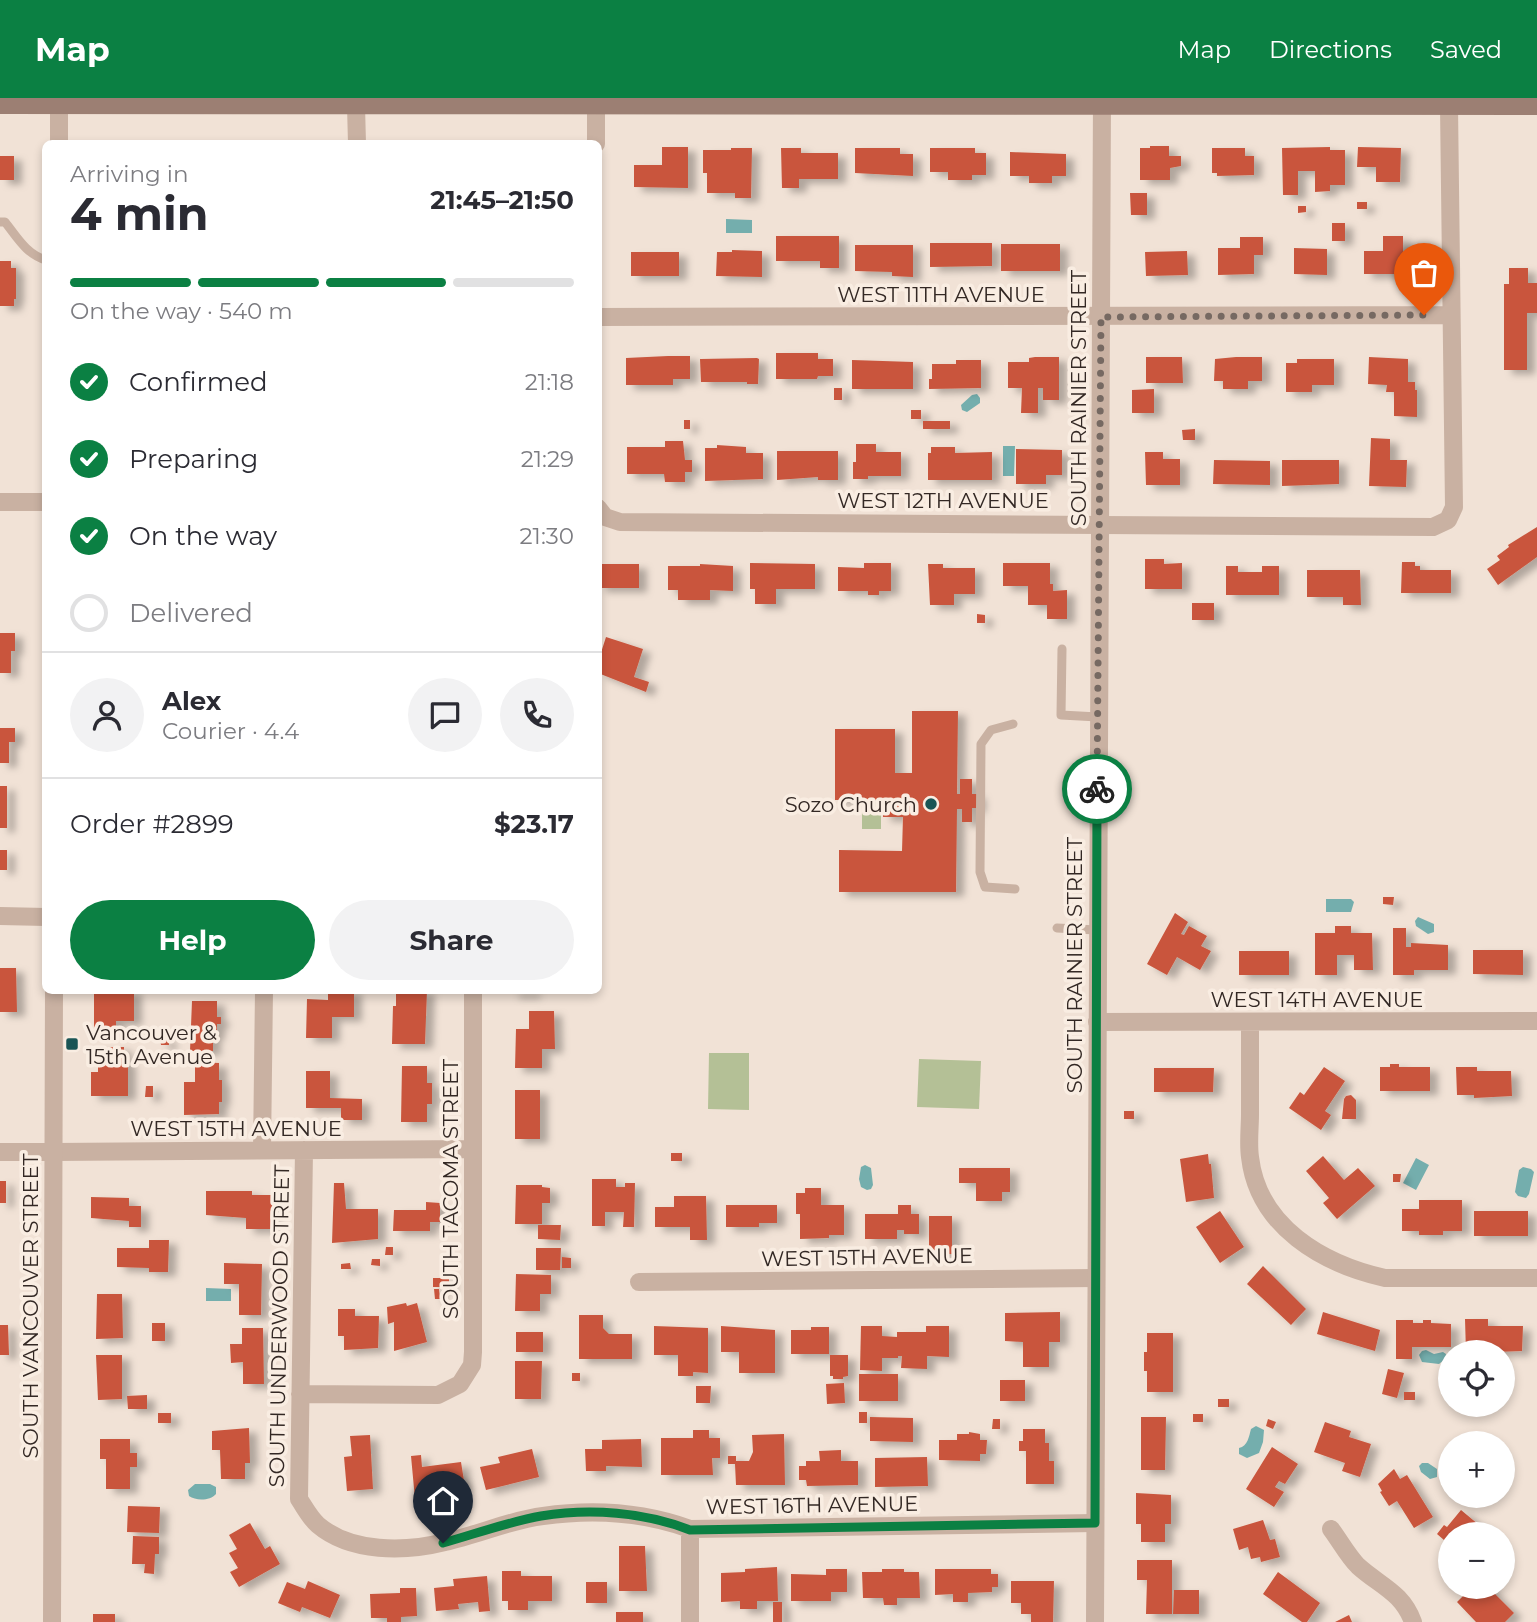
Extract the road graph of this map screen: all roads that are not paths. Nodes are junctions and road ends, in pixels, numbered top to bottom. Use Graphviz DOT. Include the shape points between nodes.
graph roads {
  1 [pos="59,102"];
  2 [pos="1102,102"];
  3 [pos="0,105"];
  4 [pos="356,105"];
  5 [pos="596,106"];
  6 [pos="1449,106"];
  7 [pos="1537,106"];
  8 [pos="59,140"];
  9 [pos="356,140"];
  10 [pos="596,140"];
  11 [pos="0,222"];
  12 [pos="42,259"];
  13 [pos="1451,315"];
  14 [pos="602,317"];
  15 [pos="1101,317"];
  16 [pos="0,502"];
  17 [pos="42,502"];
  18 [pos="602,512"];
  19 [pos="1100,524"];
  20 [pos="1062,649"];
  21 [pos="1098,718"];
  22 [pos="1013,724"];
  23 [pos="1015,889"];
  24 [pos="0,916"];
  25 [pos="42,917"];
  26 [pos="1057,928"];
  27 [pos="1097,930"];
  28 [pos="54,994"];
  29 [pos="264,994"];
  30 [pos="472,994"];
  31 [pos="1537,1021"];
  32 [pos="1097,1022"];
  33 [pos="1250,1022"];
  34 [pos="472,1149"];
  35 [pos="262,1150"];
  36 [pos="304,1150"];
  37 [pos="0,1152"];
  38 [pos="53,1152"];
  39 [pos="1096,1278"];
  40 [pos="1537,1278"];
  41 [pos="639,1282"];
  42 [pos="300,1394"];
  43 [pos="1095,1523"];
  44 [pos="1331,1529"];
  45 [pos="690,1530"];
  46 [pos="329,1533"];
  47 [pos="52,1622"];
  48 [pos="690,1622"];
  49 [pos="1095,1622"];
  50 [pos="1413,1622"];
  1 -- 3 [label="main road"];
  1 -- 4 [label="main road"];
  1 -- 8 [label="street"];
  2 -- 5 [label="main road"];
  2 -- 6 [label="main road"];
  2 -- 15 [label="street, SOUTH RAINIER STREET"];
  4 -- 5 [label="main road"];
  4 -- 9 [label="street"];
  5 -- 10 [label="street"];
  6 -- 7 [label="main road"];
  6 -- 13 [label="street"];
  11 -- 12 [label="lane"];
  13 -- 15 [label="street, WEST 11TH AVENUE"];
  13 -- 19 [label="street, WEST 12TH AVENUE" via="1454,507 1448,520 1433,527"];
  14 -- 15 [label="street, WEST 11TH AVENUE"];
  15 -- 19 [label="street, SOUTH RAINIER STREET"];
  16 -- 17 [label="street"];
  18 -- 19 [label="street, WEST 12TH AVENUE" via="620,522"];
  19 -- 21 [label="street, SOUTH RAINIER STREET"];
  20 -- 21 [label="lane" via="1061,715"];
  21 -- 27 [label="street, SOUTH RAINIER STREET"];
  22 -- 23 [label="lane" via="991,730 981,744 979,872 985,887"];
  24 -- 25 [label="street"];
  26 -- 27 [label="lane"];
  27 -- 32 [label="street, SOUTH RAINIER STREET"];
  28 -- 38 [label="street, SOUTH VANCOUVER STREET"];
  29 -- 35 [label="street, SOUTH UNDERWOOD STREET"];
  30 -- 34 [label="street, SOUTH TACOMA STREET"];
  31 -- 33 [label="street, WEST 14TH AVENUE"];
  32 -- 33 [label="street, WEST 14TH AVENUE"];
  32 -- 39 [label="street, SOUTH RAINIER STREET"];
  33 -- 40 [label="street" via="1250,1157 1263,1201 1295,1238 1331,1260 1385,1279"];
  34 -- 36 [label="street, WEST 15TH AVENUE"];
  34 -- 42 [label="street, SOUTH TACOMA STREET" via="473,1352 472,1365 460,1384 438,1395"];
  35 -- 36 [label="street, WEST 15TH AVENUE"];
  35 -- 38 [label="street, WEST 15TH AVENUE"];
  36 -- 42 [label="street, SOUTH UNDERWOOD STREET"];
  37 -- 38 [label="street, WEST 15TH AVENUE"];
  38 -- 47 [label="street, SOUTH VANCOUVER STREET"];
  39 -- 41 [label="street, WEST 15TH AVENUE"];
  39 -- 43 [label="street, SOUTH RAINIER STREET"];
  42 -- 46 [label="street, SOUTH UNDERWOOD STREET" via="299,1499"];
  43 -- 45 [label="street, WEST 16TH AVENUE"];
  43 -- 49 [label="street, SOUTH RAINIER STREET"];
  44 -- 50 [label="street" via="1357,1565 1401,1600"];
  45 -- 46 [label="street, WEST 16TH AVENUE" via="644,1515 577,1513 540,1516 409,1548 366,1546"];
  45 -- 48 [label="street"];
}
